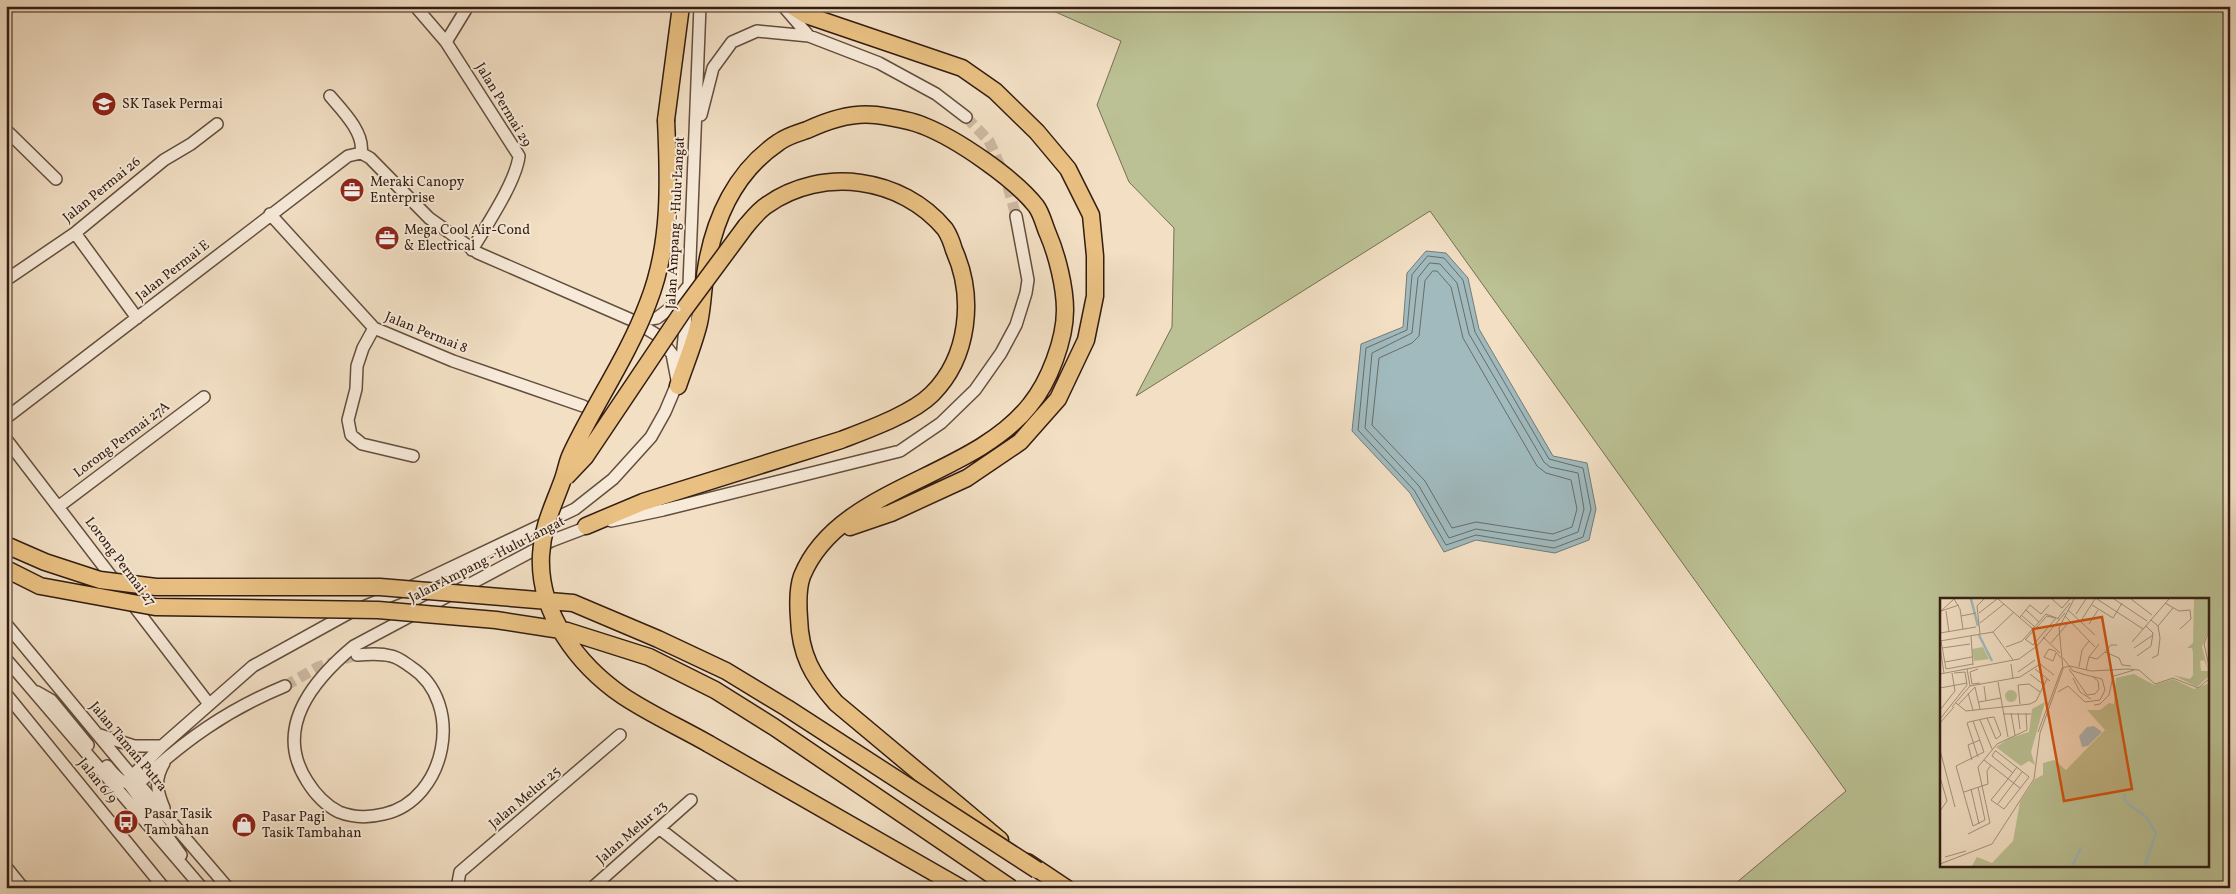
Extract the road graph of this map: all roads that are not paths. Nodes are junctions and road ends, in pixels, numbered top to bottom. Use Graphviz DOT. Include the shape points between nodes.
graph roads {
  1 [pos="415,6"];
  2 [pos="468,6"];
  3 [pos="681,6"];
  4 [pos="700,6"];
  5 [pos="783,6"];
  6 [pos="792,6"];
  7 [pos="809,36"];
  8 [pos="446,42"];
  9 [pos="330,96"];
  10 [pos="966,117"];
  11 [pos="217,124"];
  12 [pos="6,130"];
  13 [pos="696,131"];
  14 [pos="361,153"];
  15 [pos="56,179"];
  16 [pos="270,214"];
  17 [pos="1016,216"];
  18 [pos="74,233"];
  19 [pos="472,250"];
  20 [pos="6,280"];
  21 [pos="689,285"];
  22 [pos="137,318"];
  23 [pos="634,321"];
  24 [pos="374,328"];
  25 [pos="678,386"];
  26 [pos="204,397"];
  27 [pos="583,406"];
  28 [pos="6,418"];
  29 [pos="6,440"];
  30 [pos="413,456"];
  31 [pos="563,480"];
  32 [pos="58,507"];
  33 [pos="586,526"];
  34 [pos="833,532"];
  35 [pos="6,545"];
  36 [pos="6,570"];
  37 [pos="6,624"];
  38 [pos="357,655"];
  39 [pos="6,658"];
  40 [pos="285,686"];
  41 [pos="29,688"];
  42 [pos="6,694"];
  43 [pos="209,704"];
  44 [pos="100,735"];
  45 [pos="620,735"];
  46 [pos="165,750"];
  47 [pos="133,781"];
  48 [pos="691,800"];
  49 [pos="166,814"];
  50 [pos="660,829"];
  51 [pos="6,868"];
  52 [pos="1037,870"];
  53 [pos="733,887"];
  54 [pos="23,888"];
  55 [pos="164,888"];
  56 [pos="202,888"];
  57 [pos="228,888"];
  58 [pos="456,888"];
  59 [pos="592,888"];
  60 [pos="961,888"];
  61 [pos="1011,888"];
  62 [pos="1066,888"];
  1 -- 8 [label="street"];
  2 -- 8 [label="street"];
  3 -- 31 [label="highway, bridge" via="666,120 669,174 660,266 630,346 570,455"];
  4 -- 13 [label="street, Jalan Ampang - Hulu Langat"];
  5 -- 7 [label="street"];
  6 -- 34 [label="highway" via="806,15 962,68 995,91 1037,132 1068,169 1091,215 1096,256 1095,296 1086,340 1058,399 1020,442 968,478 891,513"];
  7 -- 10 [label="street" via="879,63 936,94"];
  7 -- 13 [label="street" via="757,31 732,42 713,68"];
  8 -- 19 [label="street, Jalan Permai 29" via="519,156 509,183"];
  9 -- 14 [label="street" via="355,130"];
  11 -- 18 [label="street, Jalan Permai 26" via="164,160"];
  12 -- 15 [label="street"];
  13 -- 21 [label="street, Jalan Ampang - Hulu Langat"];
  14 -- 16 [label="street, Jalan Permai E" via="348,156"];
  14 -- 19 [label="street" via="370,158 429,218"];
  16 -- 22 [label="street, Jalan Permai E"];
  16 -- 24 [label="street, Jalan Permai 8"];
  17 -- 33 [label="street, Jalan Ampang - Hulu Langat" via="1028,280 1016,325 975,390 941,424 900,451"];
  18 -- 20 [label="street, Jalan Permai 26"];
  18 -- 22 [label="street"];
  19 -- 23 [label="street"];
  21 -- 23 [label="street" via="673,306 657,318"];
  21 -- 25 [label="street, Jalan Ampang - Hulu Langat"];
  22 -- 28 [label="street, Jalan Permai E"];
  23 -- 25 [label="street" via="657,335 672,354"];
  24 -- 27 [label="street, Jalan Permai 8" via="453,361"];
  24 -- 30 [label="street" via="357,366 356,389 348,420 351,436 362,444"];
  25 -- 34 [label="highway" via="699,322 706,266 718,220 741,176 780,141 834,118 874,115 923,126 1007,178 1037,208 1056,253 1065,311 1055,361 1030,406 986,446 885,495"];
  25 -- 43 [label="street, Jalan Ampang - Hulu Langat" via="651,437 613,479 575,509 404,590 349,612 253,666"];
  26 -- 32 [label="street, Lorong Permai 27A"];
  29 -- 32 [label="street, Lorong Permai 27"];
  31 -- 33 [label="highway, bridge" via="585,457 683,311 746,226 766,205 796,190 828,181 858,182 902,196 928,212 946,231 960,263 967,308 964,335 952,366 931,395 903,413 841,440 643,502"];
  31 -- 60 [label="highway, bridge" via="551,506 544,533 541,557 545,589 555,622 576,653 595,673 623,696"];
  32 -- 43 [label="street, Lorong Permai 27"];
  33 -- 38 [label="street, Jalan Ampang - Hulu Langat" via="551,541 354,646 329,667 302,703 293,736 299,769 315,794 330,808 348,816 370,817 394,812 415,800 433,775 442,748 443,721 436,696 420,673 393,656"];
  34 -- 52 [label="highway, bridge" via="817,550 801,577 800,637 818,683"];
  35 -- 52 [label="highway, bridge" via="100,580 156,587 380,588 573,604 658,638 726,671"];
  36 -- 61 [label="highway, bridge" via="40,586 155,607 388,611 496,620 567,631 649,657 714,690"];
  37 -- 44 [label="street, Jalan Taman Putra"];
  39 -- 41 [label="street"];
  40 -- 46 [label="street, Jalan Ampang - Hulu Langat" via="248,702"];
  41 -- 47 [label="street" via="51,700 114,775"];
  41 -- 56 [label="street"];
  42 -- 55 [label="street, Jalan 6/9"];
  43 -- 46 [label="street, Jalan Ampang - Hulu Langat"];
  44 -- 46 [label="street" via="134,746"];
  44 -- 47 [label="street, Jalan Taman Putra"];
  45 -- 58 [label="street, Jalan Melur 25" via="460,872"];
  46 -- 47 [label="street, Jalan Ampang - Hulu Langat"];
  46 -- 49 [label="street" via="156,788"];
  47 -- 49 [label="street, Jalan Taman Putra"];
  47 -- 56 [label="street" via="136,797 172,840"];
  48 -- 50 [label="street, Jalan Melur 23"];
  49 -- 57 [label="street, Jalan Taman Putra"];
  50 -- 53 [label="street"];
  50 -- 59 [label="street, Jalan Melur 23"];
  51 -- 54 [label="street"];
  52 -- 62 [label="highway"];
}
